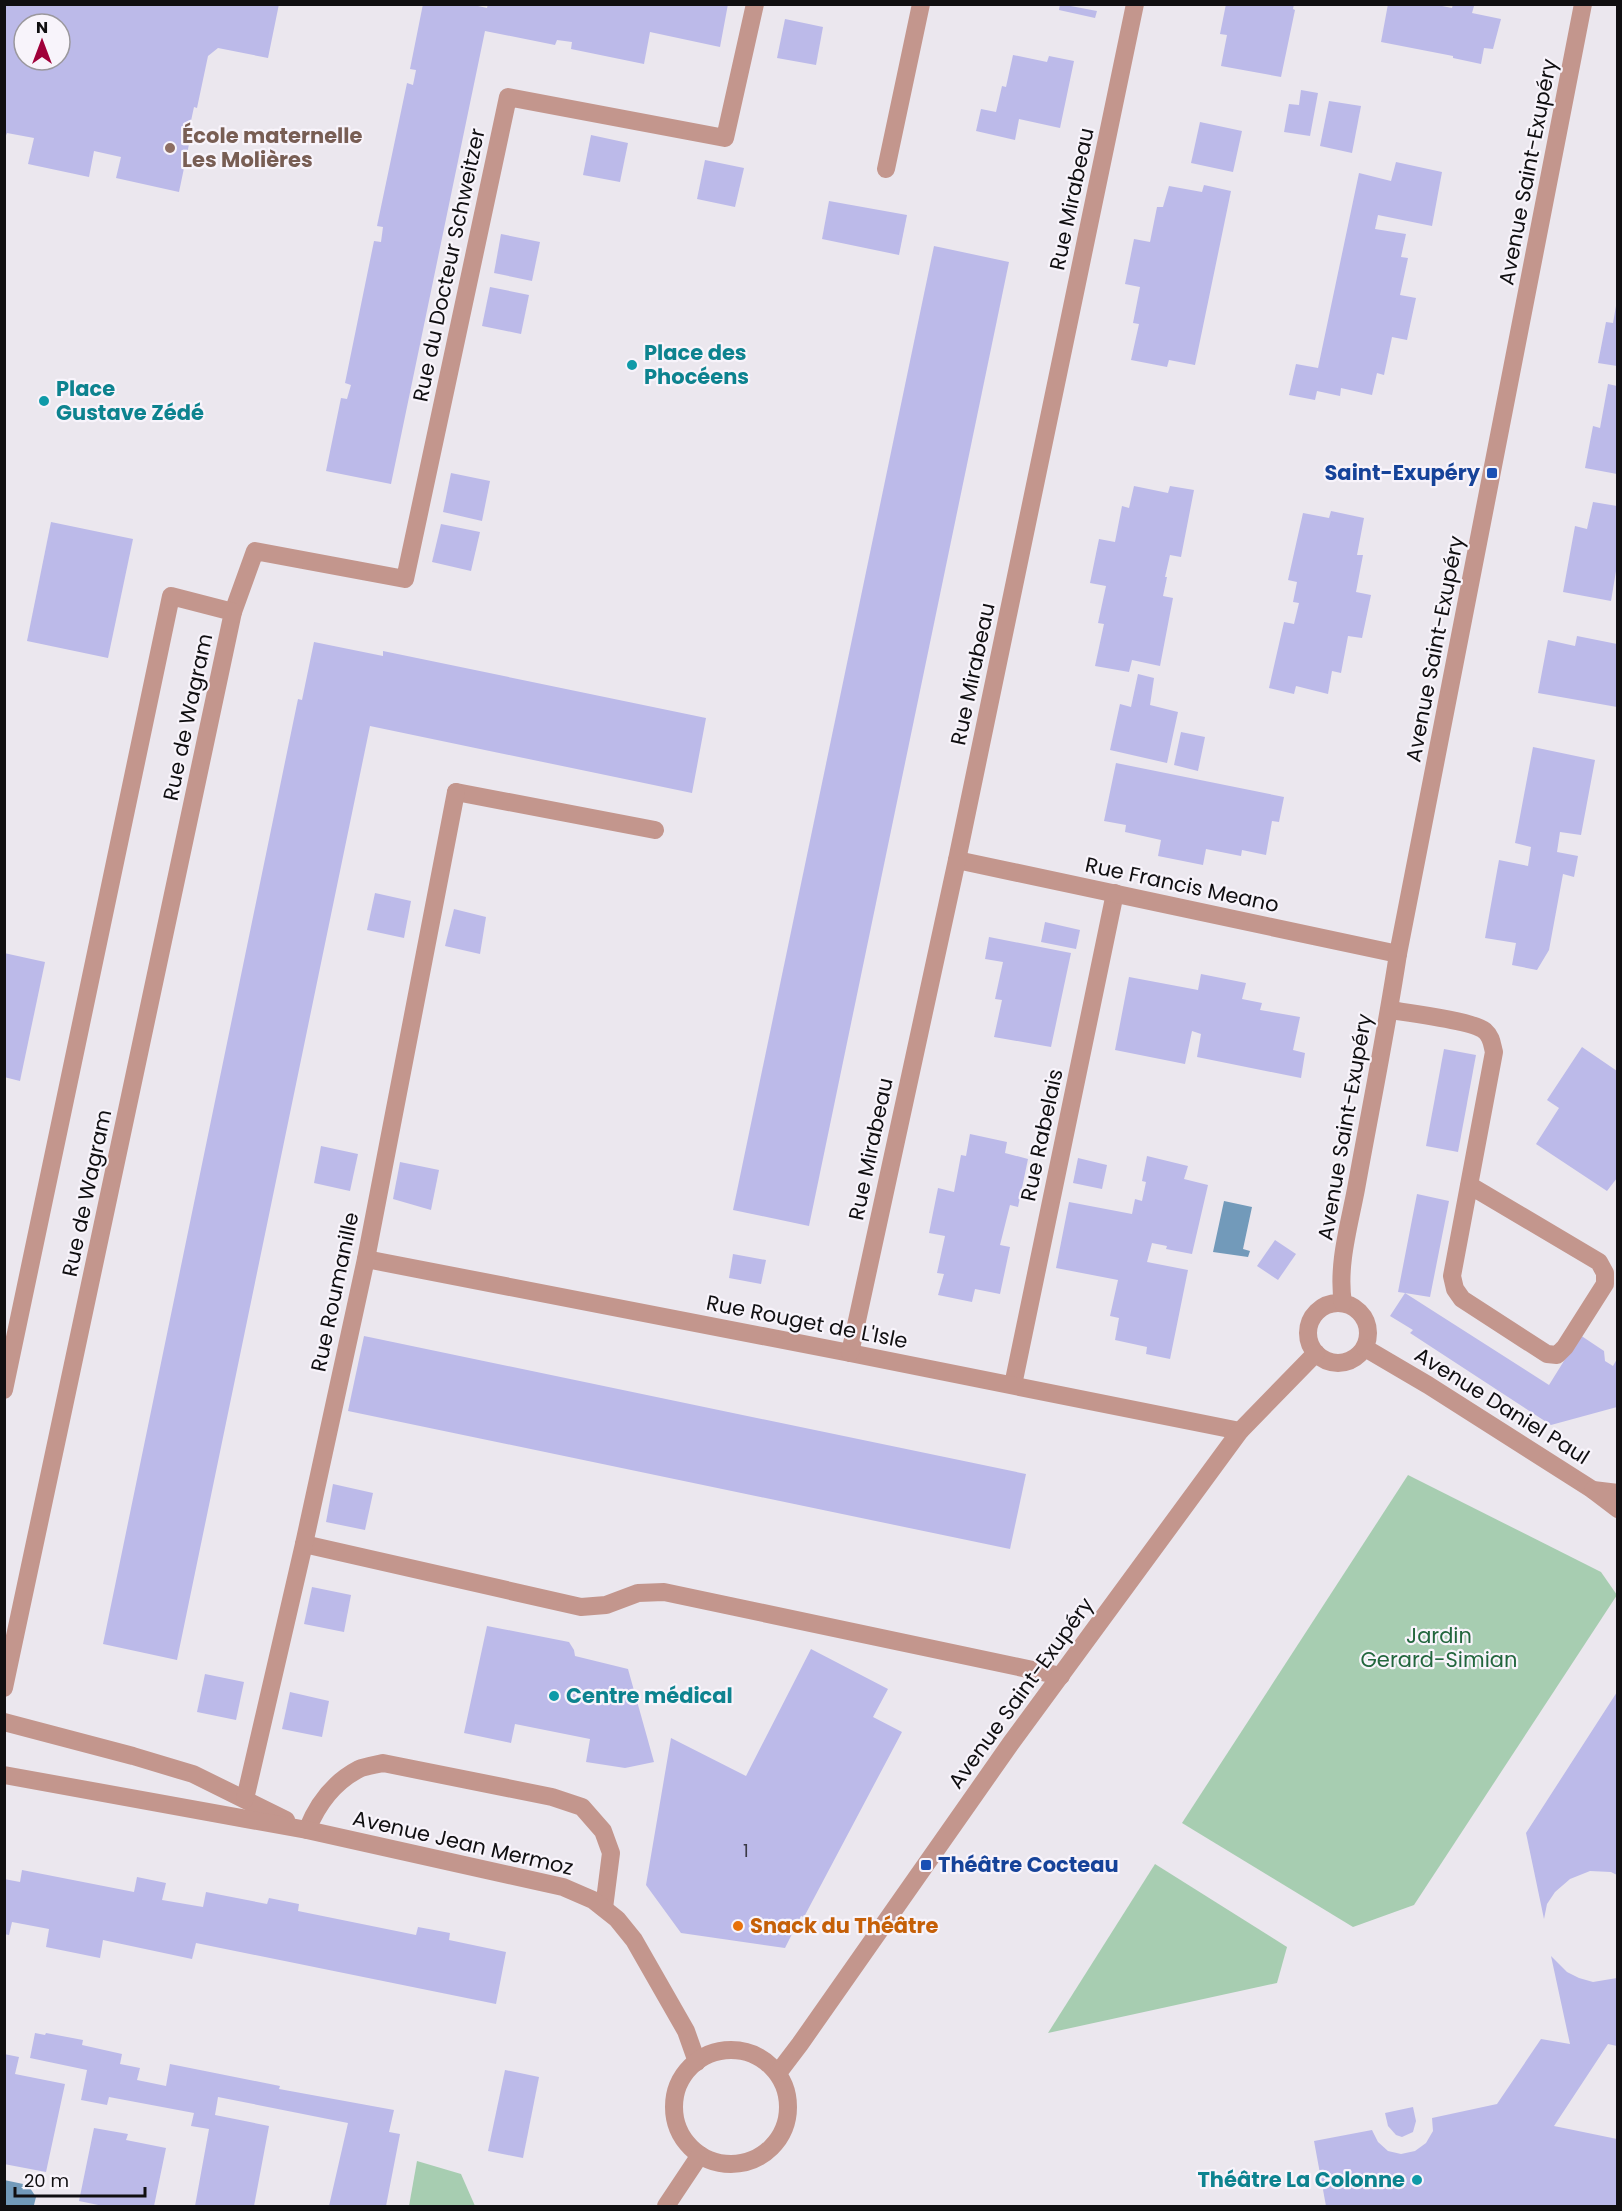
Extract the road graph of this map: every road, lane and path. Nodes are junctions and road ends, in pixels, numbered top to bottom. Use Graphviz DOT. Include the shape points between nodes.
graph roads {
  1 [pos="755,4"];
  2 [pos="921,4"];
  3 [pos="1135,4"];
  4 [pos="1583,4"];
  5 [pos="886,169"];
  6 [pos="233,612"];
  7 [pos="655,830"];
  8 [pos="957,860"];
  9 [pos="1115,893"];
  10 [pos="1398,954"];
  11 [pos="1390,1010"];
  12 [pos="1469,1185"];
  13 [pos="366,1259"];
  14 [pos="1343,1303"];
  15 [pos="1365,1348"];
  16 [pos="850,1353"];
  17 [pos="1316,1353"];
  18 [pos="1013,1385"];
  19 [pos="4,1390"];
  20 [pos="1240,1431"];
  21 [pos="1593,1490"];
  22 [pos="1617,1493"];
  23 [pos="1617,1509"];
  24 [pos="304,1544"];
  25 [pos="1061,1676"];
  26 [pos="4,1688"];
  27 [pos="4,1722"];
  28 [pos="4,1775"];
  29 [pos="245,1799"];
  30 [pos="307,1830"];
  31 [pos="604,1908"];
  32 [pos="697,2062"];
  33 [pos="778,2073"];
  34 [pos="700,2156"];
  35 [pos="666,2206"];
  1 -- 6 [label="street, Rue du Docteur Schweitzer" via="725,138 508,97 405,579 255,551"];
  2 -- 5 [label="street"];
  3 -- 8 [label="street, Rue Mirabeau"];
  4 -- 10 [label="street, Avenue Saint-Exupéry"];
  6 -- 19 [label="street, Rue de Wagram" via="171,596"];
  6 -- 26 [label="street, Rue de Wagram"];
  7 -- 13 [label="street, Rue Roumanille" via="456,792"];
  8 -- 9 [label="street, Rue Francis Meano"];
  8 -- 16 [label="street, Rue Mirabeau"];
  9 -- 10 [label="street, Rue Francis Meano"];
  9 -- 18 [label="street, Rue Rabelais"];
  10 -- 11 [label="street, Avenue Saint-Exupéry"];
  11 -- 12 [label="street" via="1471,1025 1491,1038 1494,1053"];
  11 -- 14 [label="street, Avenue Saint-Exupéry" via="1345,1251 1340,1284"];
  12 -- 12 [label="street" via="1452,1276 1455,1289 1462,1299 1547,1354 1557,1355 1605,1284 1605,1273 1599,1263"];
  13 -- 16 [label="street, Rue Rouget de L'Isle"];
  13 -- 24 [label="street, Rue Roumanille"];
  14 -- 15 [label="street" via="1366,1320 1369,1329"];
  14 -- 17 [label="street" via="1325,1306 1312,1318 1308,1337"];
  15 -- 17 [label="street" via="1359,1356 1342,1364"];
  15 -- 21 [label="street, Avenue Daniel Paul"];
  16 -- 18 [label="street, Rue Rouget de L'Isle"];
  17 -- 20 [label="street, Avenue Saint-Exupéry"];
  18 -- 20 [label="street, Rue Rouget de L'Isle"];
  20 -- 25 [label="street, Avenue Saint-Exupéry"];
  21 -- 22 [label="street, Avenue Daniel Paul"];
  21 -- 23 [label="street"];
  24 -- 25 [label="street" via="581,1607 606,1605 638,1593 664,1592"];
  24 -- 29 [label="street, Rue Roumanille"];
  25 -- 33 [label="street, Avenue Saint-Exupéry"];
  27 -- 29 [label="street, Avenue Jean Mermoz" via="193,1774"];
  28 -- 30 [label="street, Avenue Jean Mermoz"];
  29 -- 30 [label="street, Avenue Jean Mermoz"];
  30 -- 31 [label="street, Avenue Jean Mermoz" via="563,1887"];
  30 -- 31 [label="street" via="316,1809 331,1790 360,1769 383,1763 552,1797 582,1808 603,1831 611,1853"];
  31 -- 32 [label="street, Avenue Jean Mermoz" via="634,1940 686,2031"];
  32 -- 33 [label="street" via="725,2050 740,2051 767,2062"];
  32 -- 34 [label="street" via="676,2091 674,2109 682,2135"];
  33 -- 34 [label="street" via="787,2091 789,2111 784,2131 773,2148 757,2159 738,2164 718,2163"];
  34 -- 35 [label="street"];
}
